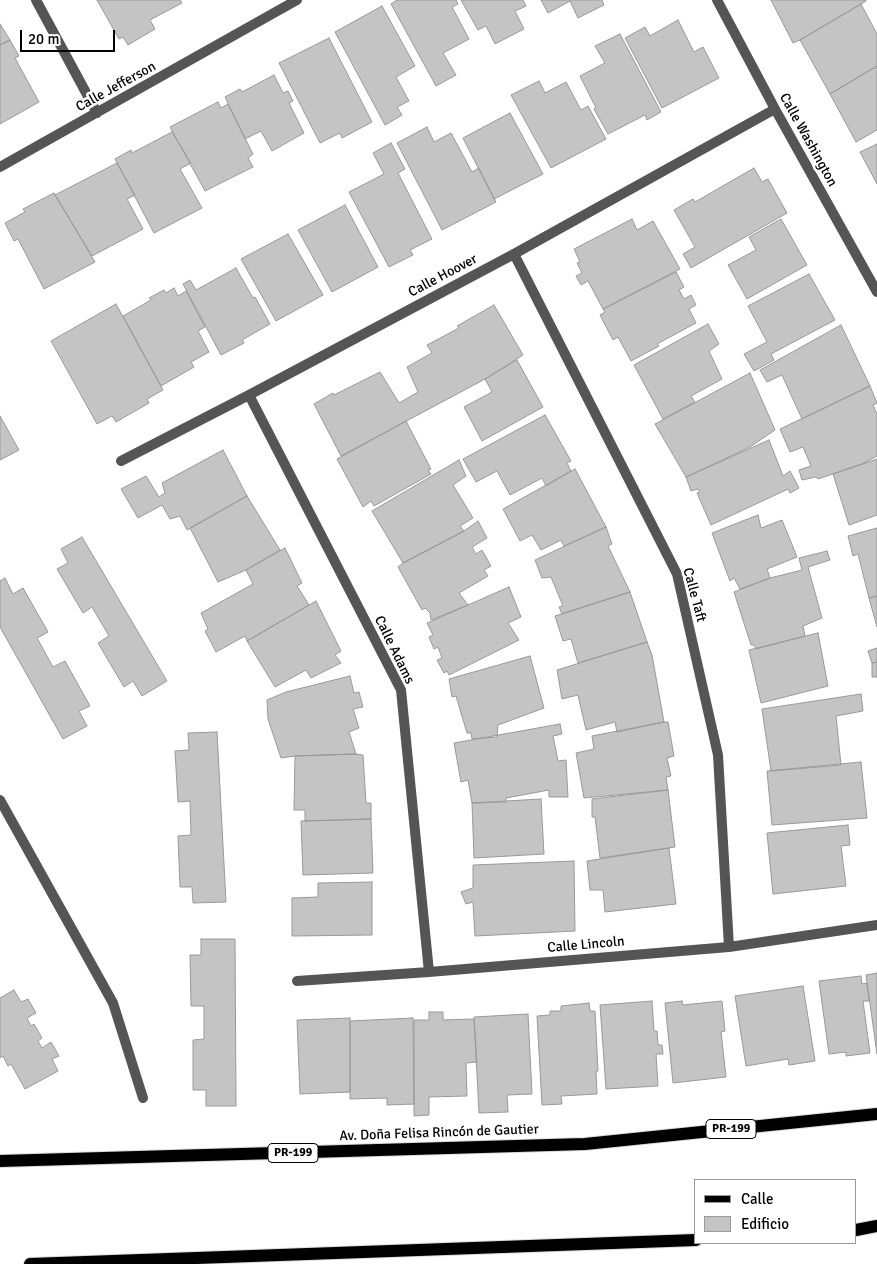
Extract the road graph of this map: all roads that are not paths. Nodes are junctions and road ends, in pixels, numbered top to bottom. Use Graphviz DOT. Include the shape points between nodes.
graph roads {
  1 [pos="36,0"];
  2 [pos="297,0"];
  3 [pos="717,0"];
  4 [pos="775,109"];
  5 [pos="97,113"];
  6 [pos="0,167"];
  7 [pos="514,254"];
  8 [pos="877,292"];
  9 [pos="249,395"];
  10 [pos="121,461"];
  11 [pos="0,800"];
  12 [pos="877,925"];
  13 [pos="729,946"];
  14 [pos="429,972"];
  15 [pos="297,981"];
  16 [pos="143,1098"];
  17 [pos="877,1114"];
  18 [pos="0,1161"];
  19 [pos="877,1226"];
  20 [pos="857,1230"];
  21 [pos="694,1240"];
  22 [pos="30,1264"];
  1 -- 5 [label="street"];
  2 -- 5 [label="street, Calle Jefferson"];
  3 -- 4 [label="street, Calle Washington"];
  4 -- 7 [label="street, Calle Hoover"];
  4 -- 8 [label="street, Calle Washington"];
  5 -- 6 [label="street, Calle Jefferson"];
  7 -- 9 [label="street, Calle Hoover"];
  7 -- 13 [label="street, Calle Taft" via="676,574 718,755"];
  9 -- 10 [label="street, Calle Hoover"];
  9 -- 14 [label="street, Calle Adams" via="400,690"];
  11 -- 16 [label="street" via="113,1004"];
  12 -- 13 [label="street, Calle Lincoln"];
  13 -- 14 [label="street, Calle Lincoln"];
  14 -- 15 [label="street, Calle Lincoln"];
  17 -- 18 [label="main road, Av. Doña Felisa Rincón de Gautier / PR-199" via="585,1144"];
  19 -- 20 [label="main road"];
  21 -- 22 [label="main road"];
}
